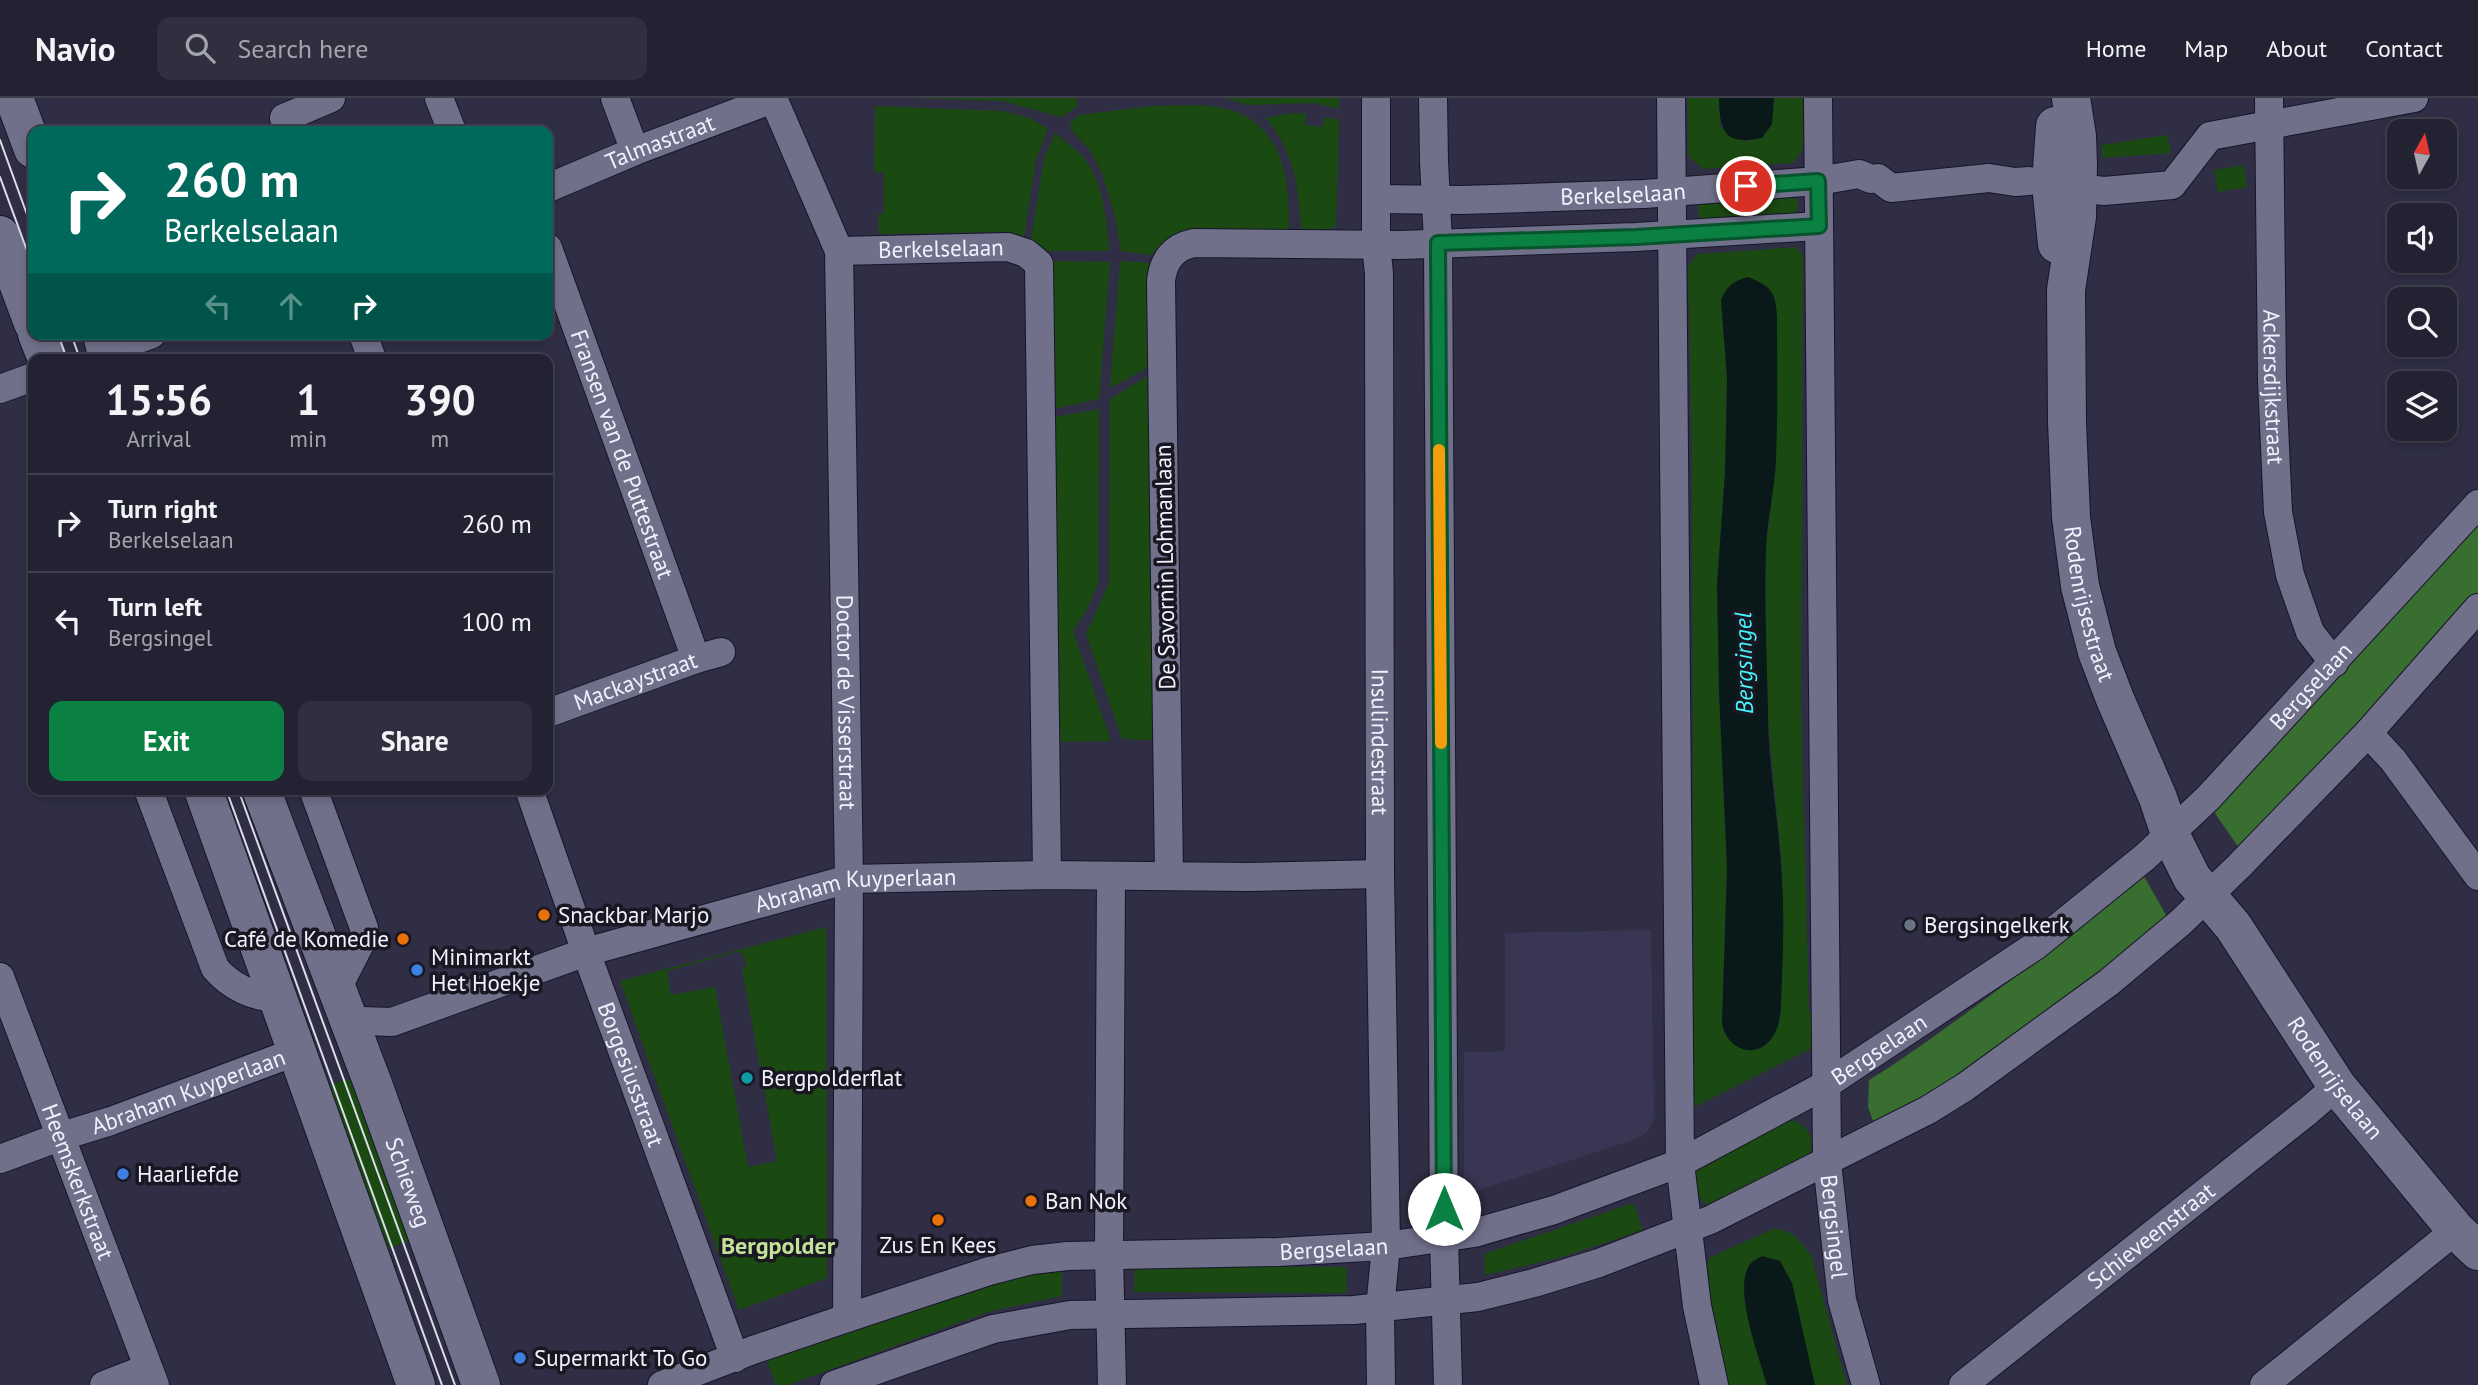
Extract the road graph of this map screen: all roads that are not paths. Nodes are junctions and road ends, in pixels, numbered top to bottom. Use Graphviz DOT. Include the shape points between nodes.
graph roads {
  1 [pos="14,98"];
  2 [pos="331,98"];
  3 [pos="439,98"];
  4 [pos="615,98"];
  5 [pos="1376,98"];
  6 [pos="1433,98"];
  7 [pos="1671,98"];
  8 [pos="1818,98"];
  9 [pos="2058,98"];
  10 [pos="2071,98"];
  11 [pos="773,99"];
  12 [pos="2406,99"];
  13 [pos="2269,112"];
  14 [pos="283,116"];
  15 [pos="450,126"];
  16 [pos="28,136"];
  17 [pos="635,151"];
  18 [pos="1818,181"];
  19 [pos="2053,185"];
  20 [pos="553,186"];
  21 [pos="1671,192"];
  22 [pos="1376,199"];
  23 [pos="1437,201"];
  24 [pos="1819,226"];
  25 [pos="1672,234"];
  26 [pos="0,235"];
  27 [pos="1438,243"];
  28 [pos="1376,244"];
  29 [pos="838,251"];
  30 [pos="553,260"];
  31 [pos="1167,260"];
  32 [pos="28,310"];
  33 [pos="28,379"];
  34 [pos="0,389"];
  35 [pos="2478,505"];
  36 [pos="2478,608"];
  37 [pos="709,655"];
  38 [pos="2334,663"];
  39 [pos="553,711"];
  40 [pos="2368,733"];
  41 [pos="150,795"];
  42 [pos="205,795"];
  43 [pos="263,795"];
  44 [pos="315,795"];
  45 [pos="531,795"];
  46 [pos="2170,834"];
  47 [pos="1380,874"];
  48 [pos="1047,875"];
  49 [pos="1169,875"];
  50 [pos="1111,876"];
  51 [pos="2478,876"];
  52 [pos="849,879"];
  53 [pos="2205,896"];
  54 [pos="586,952"];
  55 [pos="0,977"];
  56 [pos="333,982"];
  57 [pos="276,995"];
  58 [pos="365,1023"];
  59 [pos="282,1056"];
  60 [pos="1827,1084"];
  61 [pos="2337,1086"];
  62 [pos="62,1136"];
  63 [pos="0,1159"];
  64 [pos="1826,1162"];
  65 [pos="1680,1163"];
  66 [pos="1688,1230"];
  67 [pos="1444,1237"];
  68 [pos="2467,1241"];
  69 [pos="1386,1246"];
  70 [pos="1109,1255"];
  71 [pos="1447,1299"];
  72 [pos="1380,1309"];
  73 [pos="1112,1314"];
  74 [pos="847,1318"];
  75 [pos="735,1358"];
  76 [pos="151,1377"];
  77 [pos="104,1385"];
  78 [pos="416,1385"];
  79 [pos="481,1385"];
  80 [pos="662,1385"];
  81 [pos="834,1385"];
  82 [pos="1112,1385"];
  83 [pos="1381,1385"];
  84 [pos="1448,1385"];
  85 [pos="1714,1385"];
  86 [pos="1866,1385"];
  87 [pos="1963,1385"];
  88 [pos="2264,1385"];
  1 -- 16 [label="main road"];
  2 -- 14 [label="street"];
  3 -- 15 [label="street"];
  4 -- 17 [label="street"];
  5 -- 22 [label="street, Insulindestraat"];
  6 -- 23 [label="street"];
  7 -- 21 [label="street"];
  8 -- 18 [label="street, Bergsingel"];
  9 -- 19 [label="main road, Rodenrijsestraat"];
  10 -- 19 [label="main road, Rodenrijsestraat" via="2077,136"];
  11 -- 17 [label="street, Talmastraat"];
  11 -- 29 [label="street, Doctor de Visserstraat"];
  12 -- 13 [label="street, Berkelselaan"];
  13 -- 19 [label="street, Berkelselaan" via="2210,136 2172,186 2130,190"];
  13 -- 38 [label="street, Ackersdijkstraat" via="2278,512 2290,575 2310,632"];
  17 -- 20 [label="street, Talmastraat"];
  18 -- 19 [label="street, Berkelselaan" via="1859,174 1878,178 1891,188 1989,178"];
  18 -- 21 [label="street, Berkelselaan"];
  18 -- 24 [label="street, Bergsingel"];
  19 -- 46 [label="main road, Rodenrijsestraat" via="2066,290 2070,503 2080,586 2097,652"];
  21 -- 23 [label="street, Berkelselaan"];
  21 -- 25 [label="street"];
  22 -- 23 [label="street, Berkelselaan"];
  22 -- 28 [label="street, Insulindestraat"];
  23 -- 27 [label="street"];
  24 -- 25 [label="street, Berkelselaan"];
  24 -- 60 [label="street, Bergsingel"];
  25 -- 27 [label="street, Berkelselaan"];
  25 -- 65 [label="street"];
  26 -- 32 [label="main road"];
  27 -- 28 [label="street, Berkelselaan"];
  27 -- 67 [label="street"];
  28 -- 31 [label="street, Berkelselaan" via="1194,243 1178,248"];
  28 -- 47 [label="street, Insulindestraat"];
  29 -- 48 [label="street, Berkelselaan" via="1008,247 1027,253 1039,264"];
  29 -- 52 [label="street, Doctor de Visserstraat"];
  30 -- 37 [label="street, Fransen van de Puttestraat"];
  31 -- 49 [label="street, De Savornin Lohmanlaan" via="1161,281"];
  33 -- 34 [label="street"];
  35 -- 38 [label="street, Bergselaan"];
  36 -- 40 [label="street"];
  37 -- 39 [label="street, Mackaystraat"];
  38 -- 46 [label="street, Bergselaan"];
  40 -- 51 [label="street"];
  40 -- 53 [label="street"];
  41 -- 57 [label="street" via="215,968 226,979 266,998"];
  42 -- 57 [label="main road"];
  43 -- 56 [label="main road, Schieweg"];
  44 -- 56 [label="street" via="364,932 343,978"];
  45 -- 54 [label="street, Borgesiusstraat"];
  46 -- 53 [label="main road, Rodenrijsestraat"];
  46 -- 60 [label="street, Bergselaan" via="2035,946"];
  47 -- 49 [label="street, Abraham Kuyperlaan"];
  47 -- 69 [label="street, Insulindestraat"];
  48 -- 50 [label="street, Abraham Kuyperlaan"];
  48 -- 52 [label="street, Abraham Kuyperlaan"];
  49 -- 50 [label="street, Abraham Kuyperlaan"];
  50 -- 70 [label="street"];
  52 -- 54 [label="street, Abraham Kuyperlaan"];
  52 -- 74 [label="street, Doctor de Visserstraat"];
  53 -- 61 [label="main road, Rodenrijselaan" via="2233,926"];
  53 -- 64 [label="street" via="2108,983 1965,1087"];
  54 -- 58 [label="street, Abraham Kuyperlaan" via="392,1022"];
  54 -- 75 [label="street, Borgesiusstraat"];
  55 -- 62 [label="street, Heemskerkstraat"];
  56 -- 58 [label="main road, Schieweg"];
  57 -- 59 [label="main road"];
  58 -- 79 [label="main road, Schieweg"];
  59 -- 62 [label="street, Abraham Kuyperlaan"];
  59 -- 78 [label="main road"];
  60 -- 64 [label="street, Bergsingel"];
  60 -- 65 [label="street, Bergselaan"];
  61 -- 68 [label="main road, Rodenrijselaan"];
  61 -- 87 [label="street, Schieveenstraat"];
  62 -- 63 [label="street, Abraham Kuyperlaan"];
  62 -- 76 [label="street, Heemskerkstraat"];
  64 -- 66 [label="street"];
  64 -- 86 [label="street, Bergsingel" via="1842,1300"];
  65 -- 66 [label="street"];
  65 -- 67 [label="street, Bergselaan" via="1533,1217"];
  66 -- 71 [label="street" via="1534,1283 1478,1297"];
  66 -- 85 [label="street" via="1697,1306"];
  67 -- 69 [label="street, Bergselaan"];
  67 -- 71 [label="street"];
  68 -- 88 [label="street"];
  69 -- 70 [label="street, Bergselaan"];
  69 -- 72 [label="street, Insulindestraat"];
  70 -- 73 [label="street"];
  70 -- 74 [label="street, Bergselaan" via="1032,1260"];
  71 -- 72 [label="street"];
  71 -- 84 [label="street"];
  72 -- 73 [label="street"];
  72 -- 83 [label="street, Insulindestraat"];
  73 -- 81 [label="street" via="1070,1315 993,1329"];
  73 -- 82 [label="street"];
  74 -- 75 [label="street, Bergselaan"];
  75 -- 80 [label="street, Bergselaan"];
  76 -- 77 [label="street"];
}
